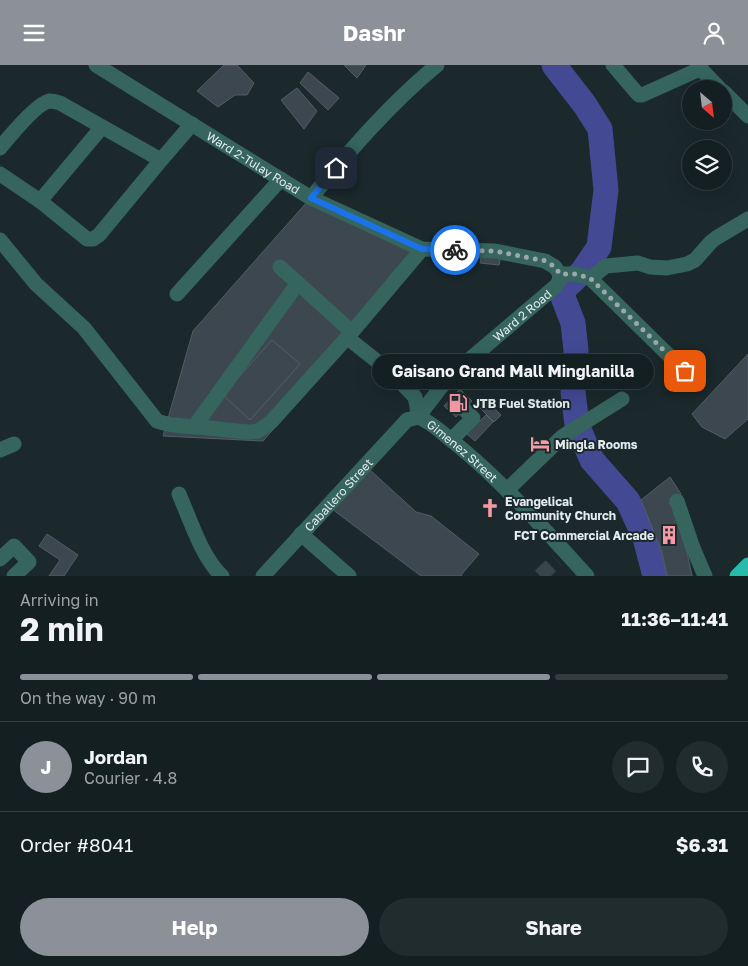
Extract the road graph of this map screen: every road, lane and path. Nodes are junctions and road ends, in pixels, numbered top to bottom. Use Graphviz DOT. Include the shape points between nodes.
graph roads {
  1 [pos="96,65"];
  2 [pos="438,65"];
  3 [pos="613,65"];
  4 [pos="699,66"];
  5 [pos="116,69"];
  6 [pos="712,80"];
  7 [pos="732,100"];
  8 [pos="748,116"];
  9 [pos="192,124"];
  10 [pos="102,127"];
  11 [pos="2,139"];
  12 [pos="161,161"];
  13 [pos="0,174"];
  14 [pos="281,179"];
  15 [pos="311,198"];
  16 [pos="40,201"];
  17 [pos="748,219"];
  18 [pos="0,240"];
  19 [pos="422,249"];
  20 [pos="280,267"];
  21 [pos="576,275"];
  22 [pos="298,283"];
  23 [pos="177,293"];
  24 [pos="353,337"];
  25 [pos="698,384"];
  26 [pos="622,399"];
  27 [pos="464,409"];
  28 [pos="418,417"];
  29 [pos="194,427"];
  30 [pos="451,440"];
  31 [pos="14,444"];
  32 [pos="0,450"];
  33 [pos="508,490"];
  34 [pos="179,494"];
  35 [pos="677,501"];
  36 [pos="301,535"];
  37 [pos="0,559"];
  38 [pos="748,565"];
  39 [pos="585,575"];
  40 [pos="14,576"];
  41 [pos="222,576"];
  42 [pos="263,576"];
  43 [pos="348,576"];
  44 [pos="705,576"];
  45 [pos="737,576"];
  1 -- 5 [label="street, Ward 2-Tulay Road"];
  2 -- 15 [label="street" via="418,81 348,153"];
  3 -- 4 [label="street" via="639,95"];
  4 -- 6 [label="street"];
  5 -- 9 [label="street, Ward 2-Tulay Road"];
  7 -- 8 [label="street"];
  9 -- 12 [label="street"];
  9 -- 14 [label="street, Ward 2-Tulay Road"];
  10 -- 11 [label="street" via="60,103 50,101 38,107"];
  10 -- 12 [label="street"];
  10 -- 16 [label="street"];
  12 -- 16 [label="street" via="94,239 87,239"];
  13 -- 16 [label="street"];
  14 -- 15 [label="street, Ward 2-Tulay Road"];
  14 -- 23 [label="street"];
  15 -- 19 [label="street, Ward 2-Tulay Road"];
  17 -- 21 [label="street" via="716,239 687,264 667,268 638,263 606,265 596,275"];
  18 -- 29 [label="street" via="36,284 84,329 157,421"];
  19 -- 21 [label="street, Ward 2-Tulay Road" via="495,251 546,261"];
  19 -- 24 [label="street"];
  20 -- 22 [label="street"];
  21 -- 25 [label="street, Ward 2-Tulay Road"];
  21 -- 28 [label="street, Ward 2 Road" via="559,281 469,360 447,392"];
  22 -- 24 [label="street"];
  22 -- 29 [label="street"];
  24 -- 28 [label="street" via="414,397"];
  24 -- 29 [label="street" via="271,422 258,431"];
  26 -- 33 [label="street" via="564,436"];
  27 -- 30 [label="street" via="473,419"];
  28 -- 30 [label="street, Gimenez Street"];
  28 -- 36 [label="street, Caballero Street" via="407,420"];
  30 -- 33 [label="street, Gimenez Street"];
  31 -- 32 [label="street"];
  33 -- 39 [label="street, Gimenez Street" via="561,556"];
  34 -- 41 [label="street" via="206,558"];
  35 -- 44 [label="street"];
  36 -- 42 [label="street, Caballero Street"];
  36 -- 43 [label="street"];
  37 -- 40 [label="street" via="14,546 29,562"];
  38 -- 45 [label="highway"];
}
